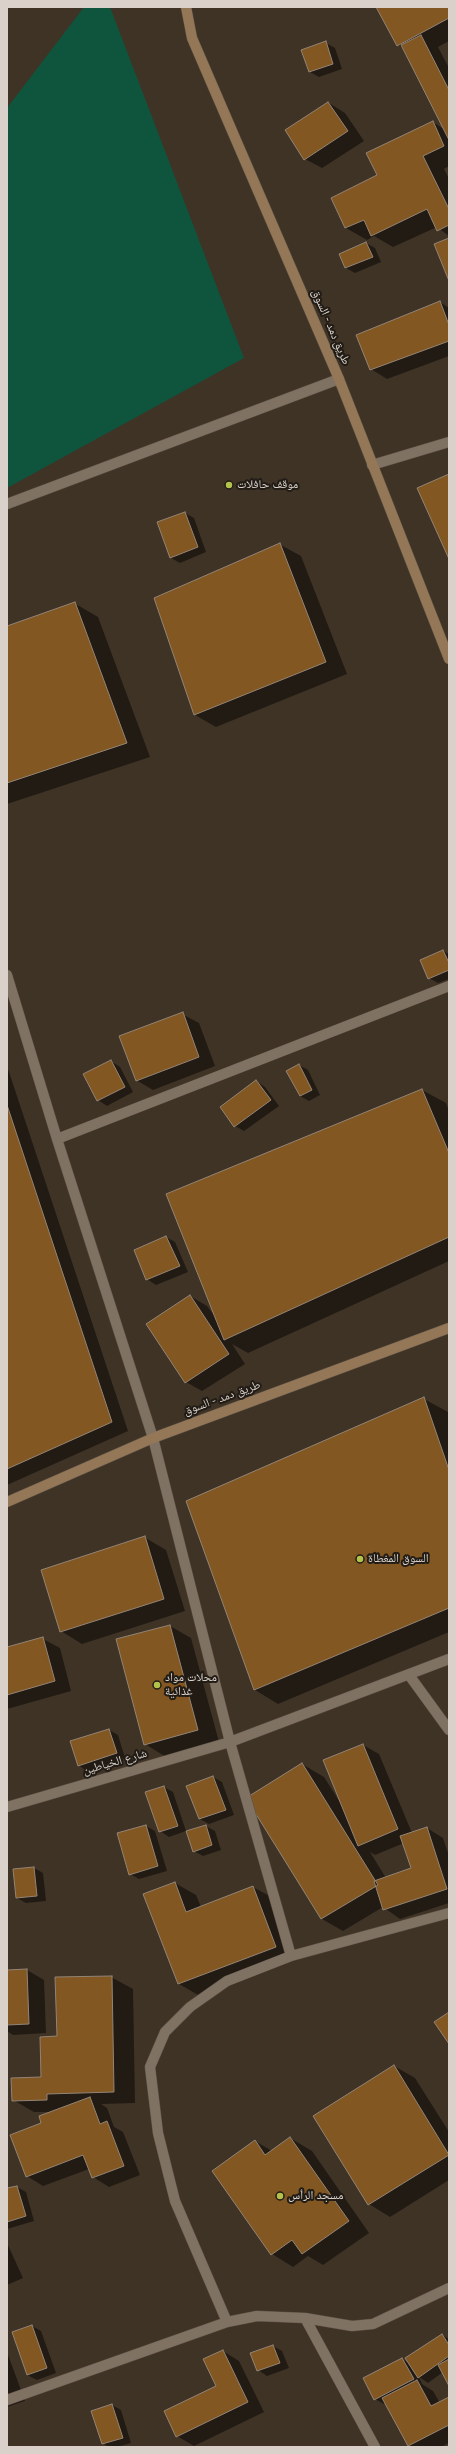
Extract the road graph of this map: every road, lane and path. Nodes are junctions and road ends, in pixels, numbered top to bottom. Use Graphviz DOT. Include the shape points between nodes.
graph roads {
  1 [pos="186,7"];
  2 [pos="339,378"];
  3 [pos="449,442"];
  4 [pos="372,465"];
  5 [pos="7,504"];
  6 [pos="446,642"];
  7 [pos="449,659"];
  8 [pos="7,975"];
  9 [pos="449,986"];
  10 [pos="57,1139"];
  11 [pos="449,1328"];
  12 [pos="153,1438"];
  13 [pos="7,1502"];
  14 [pos="449,1659"];
  15 [pos="409,1675"];
  16 [pos="449,1730"];
  17 [pos="230,1742"];
  18 [pos="7,1807"];
  19 [pos="449,1913"];
  20 [pos="291,1956"];
  21 [pos="449,2288"];
  22 [pos="305,2318"];
  23 [pos="227,2322"];
  24 [pos="7,2400"];
  25 [pos="375,2447"];
  1 -- 2 [label="main road, طريق دمد - السوق" via="192,38"];
  2 -- 4 [label="main road, طريق دمد - السوق"];
  2 -- 5 [label="street"];
  3 -- 4 [label="street"];
  4 -- 6 [label="main road, طريق دمد - السوق"];
  6 -- 7 [label="main road, طريق دمد - السوق"];
  8 -- 10 [label="street"];
  9 -- 10 [label="street"];
  10 -- 12 [label="street"];
  11 -- 12 [label="main road, طريق دمد - السوق"];
  12 -- 13 [label="main road, طريق دمد - السوق"];
  12 -- 17 [label="street"];
  14 -- 15 [label="street, شارع الخياطين"];
  15 -- 16 [label="street"];
  15 -- 17 [label="street, شارع الخياطين"];
  17 -- 18 [label="street, شارع الخياطين"];
  17 -- 20 [label="street"];
  19 -- 20 [label="street"];
  20 -- 23 [label="street" via="226,1981 190,2007 165,2032 150,2067 158,2133 175,2201"];
  21 -- 22 [label="street" via="373,2324 352,2326"];
  22 -- 23 [label="street" via="257,2316"];
  22 -- 25 [label="street"];
  23 -- 24 [label="street"];
}
